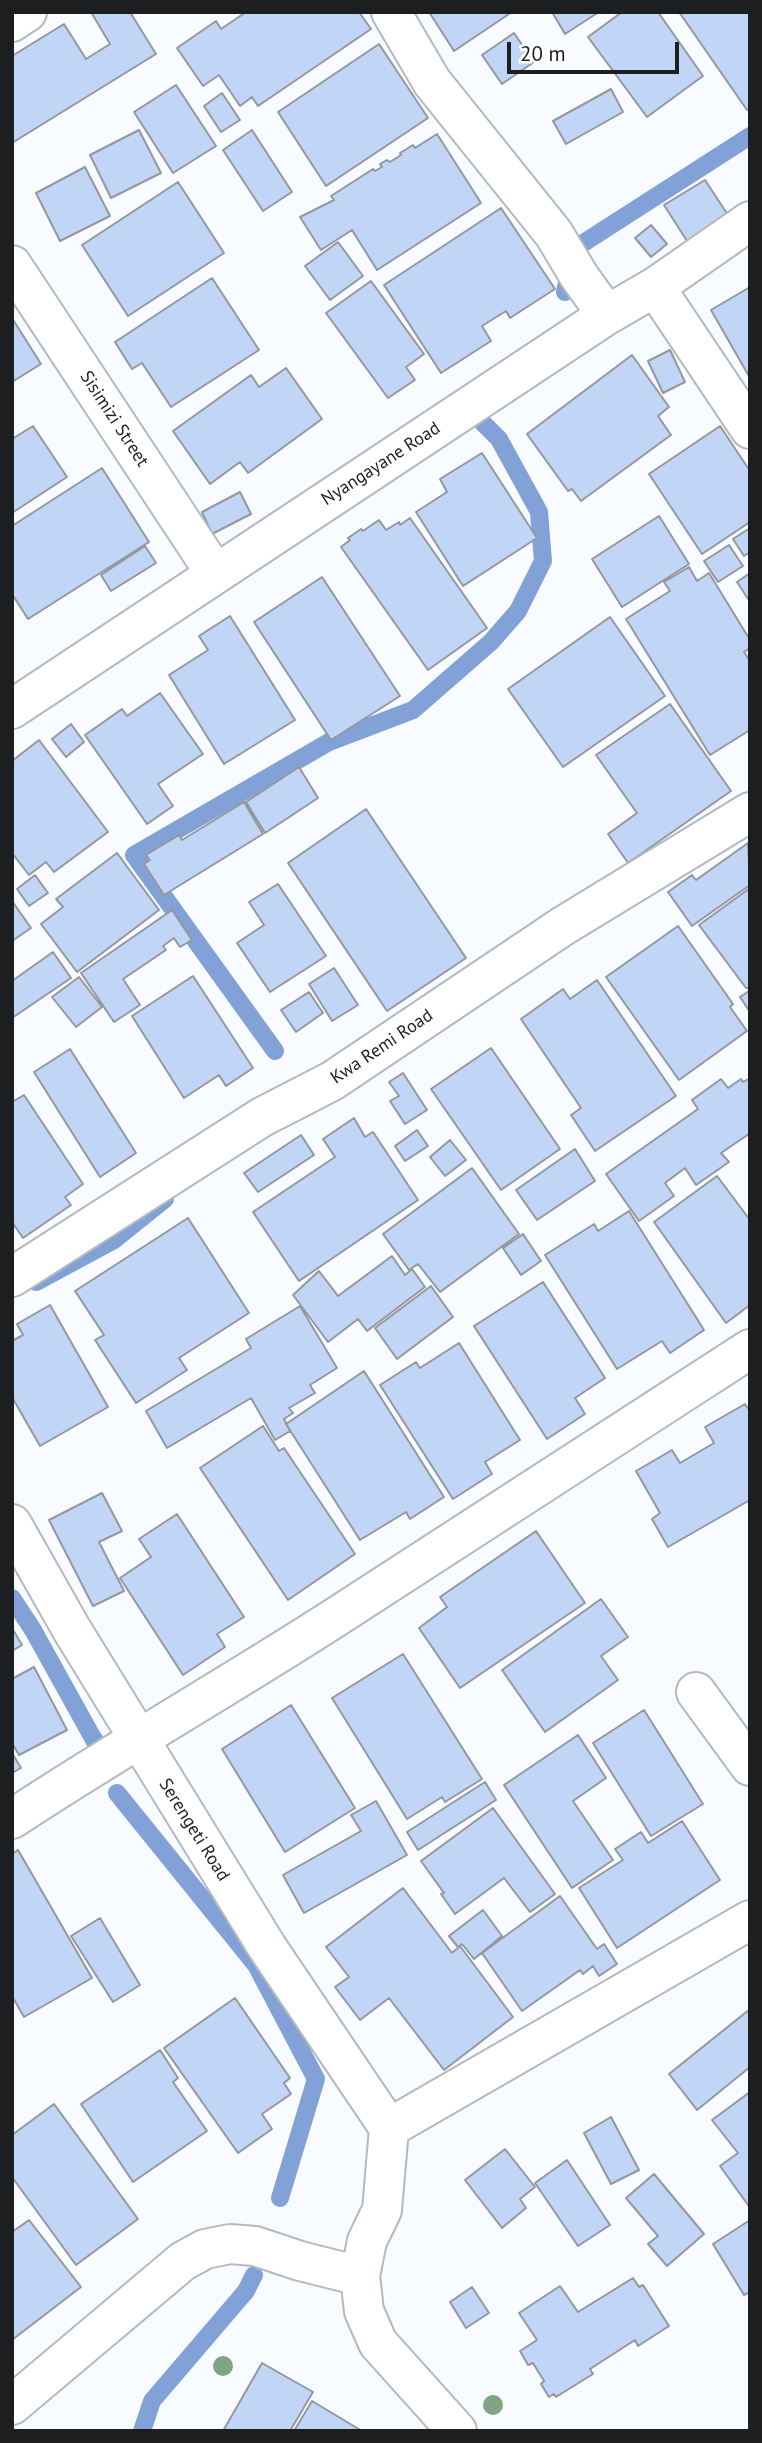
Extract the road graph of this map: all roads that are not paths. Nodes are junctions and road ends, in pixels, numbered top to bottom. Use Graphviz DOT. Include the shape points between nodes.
graph roads {
  1 [pos="27,12"];
  2 [pos="391,12"];
  3 [pos="12,22"];
  4 [pos="750,221"];
  5 [pos="12,265"];
  6 [pos="654,287"];
  7 [pos="607,315"];
  8 [pos="750,429"];
  9 [pos="215,573"];
  10 [pos="12,709"];
  11 [pos="750,812"];
  12 [pos="12,1277"];
  13 [pos="750,1349"];
  14 [pos="12,1524"];
  15 [pos="696,1692"];
  16 [pos="139,1740"];
  17 [pos="750,1766"];
  18 [pos="12,1819"];
  19 [pos="750,1920"];
  20 [pos="389,2128"];
  21 [pos="360,2276"];
  22 [pos="12,2405"];
  23 [pos="457,2431"];
  1 -- 3 [label="street"];
  2 -- 7 [label="street" via="432,82 554,234"];
  4 -- 6 [label="street, Nyangayane Road"];
  5 -- 9 [label="street, Sisimizi Street"];
  6 -- 7 [label="street, Nyangayane Road"];
  6 -- 8 [label="street"];
  7 -- 9 [label="street, Nyangayane Road"];
  9 -- 10 [label="street, Nyangayane Road"];
  11 -- 12 [label="street, Kwa Remi Road" via="563,926 332,1081 262,1117"];
  13 -- 16 [label="street"];
  14 -- 16 [label="street, Serengeti Road"];
  15 -- 17 [label="street"];
  16 -- 18 [label="street"];
  16 -- 20 [label="street, Serengeti Road" via="267,1947"];
  19 -- 20 [label="street"];
  20 -- 21 [label="street" via="382,2210 367,2241"];
  21 -- 22 [label="street" via="254,2246 205,2249 183,2261"];
  21 -- 23 [label="street" via="364,2311 379,2343"];
}
